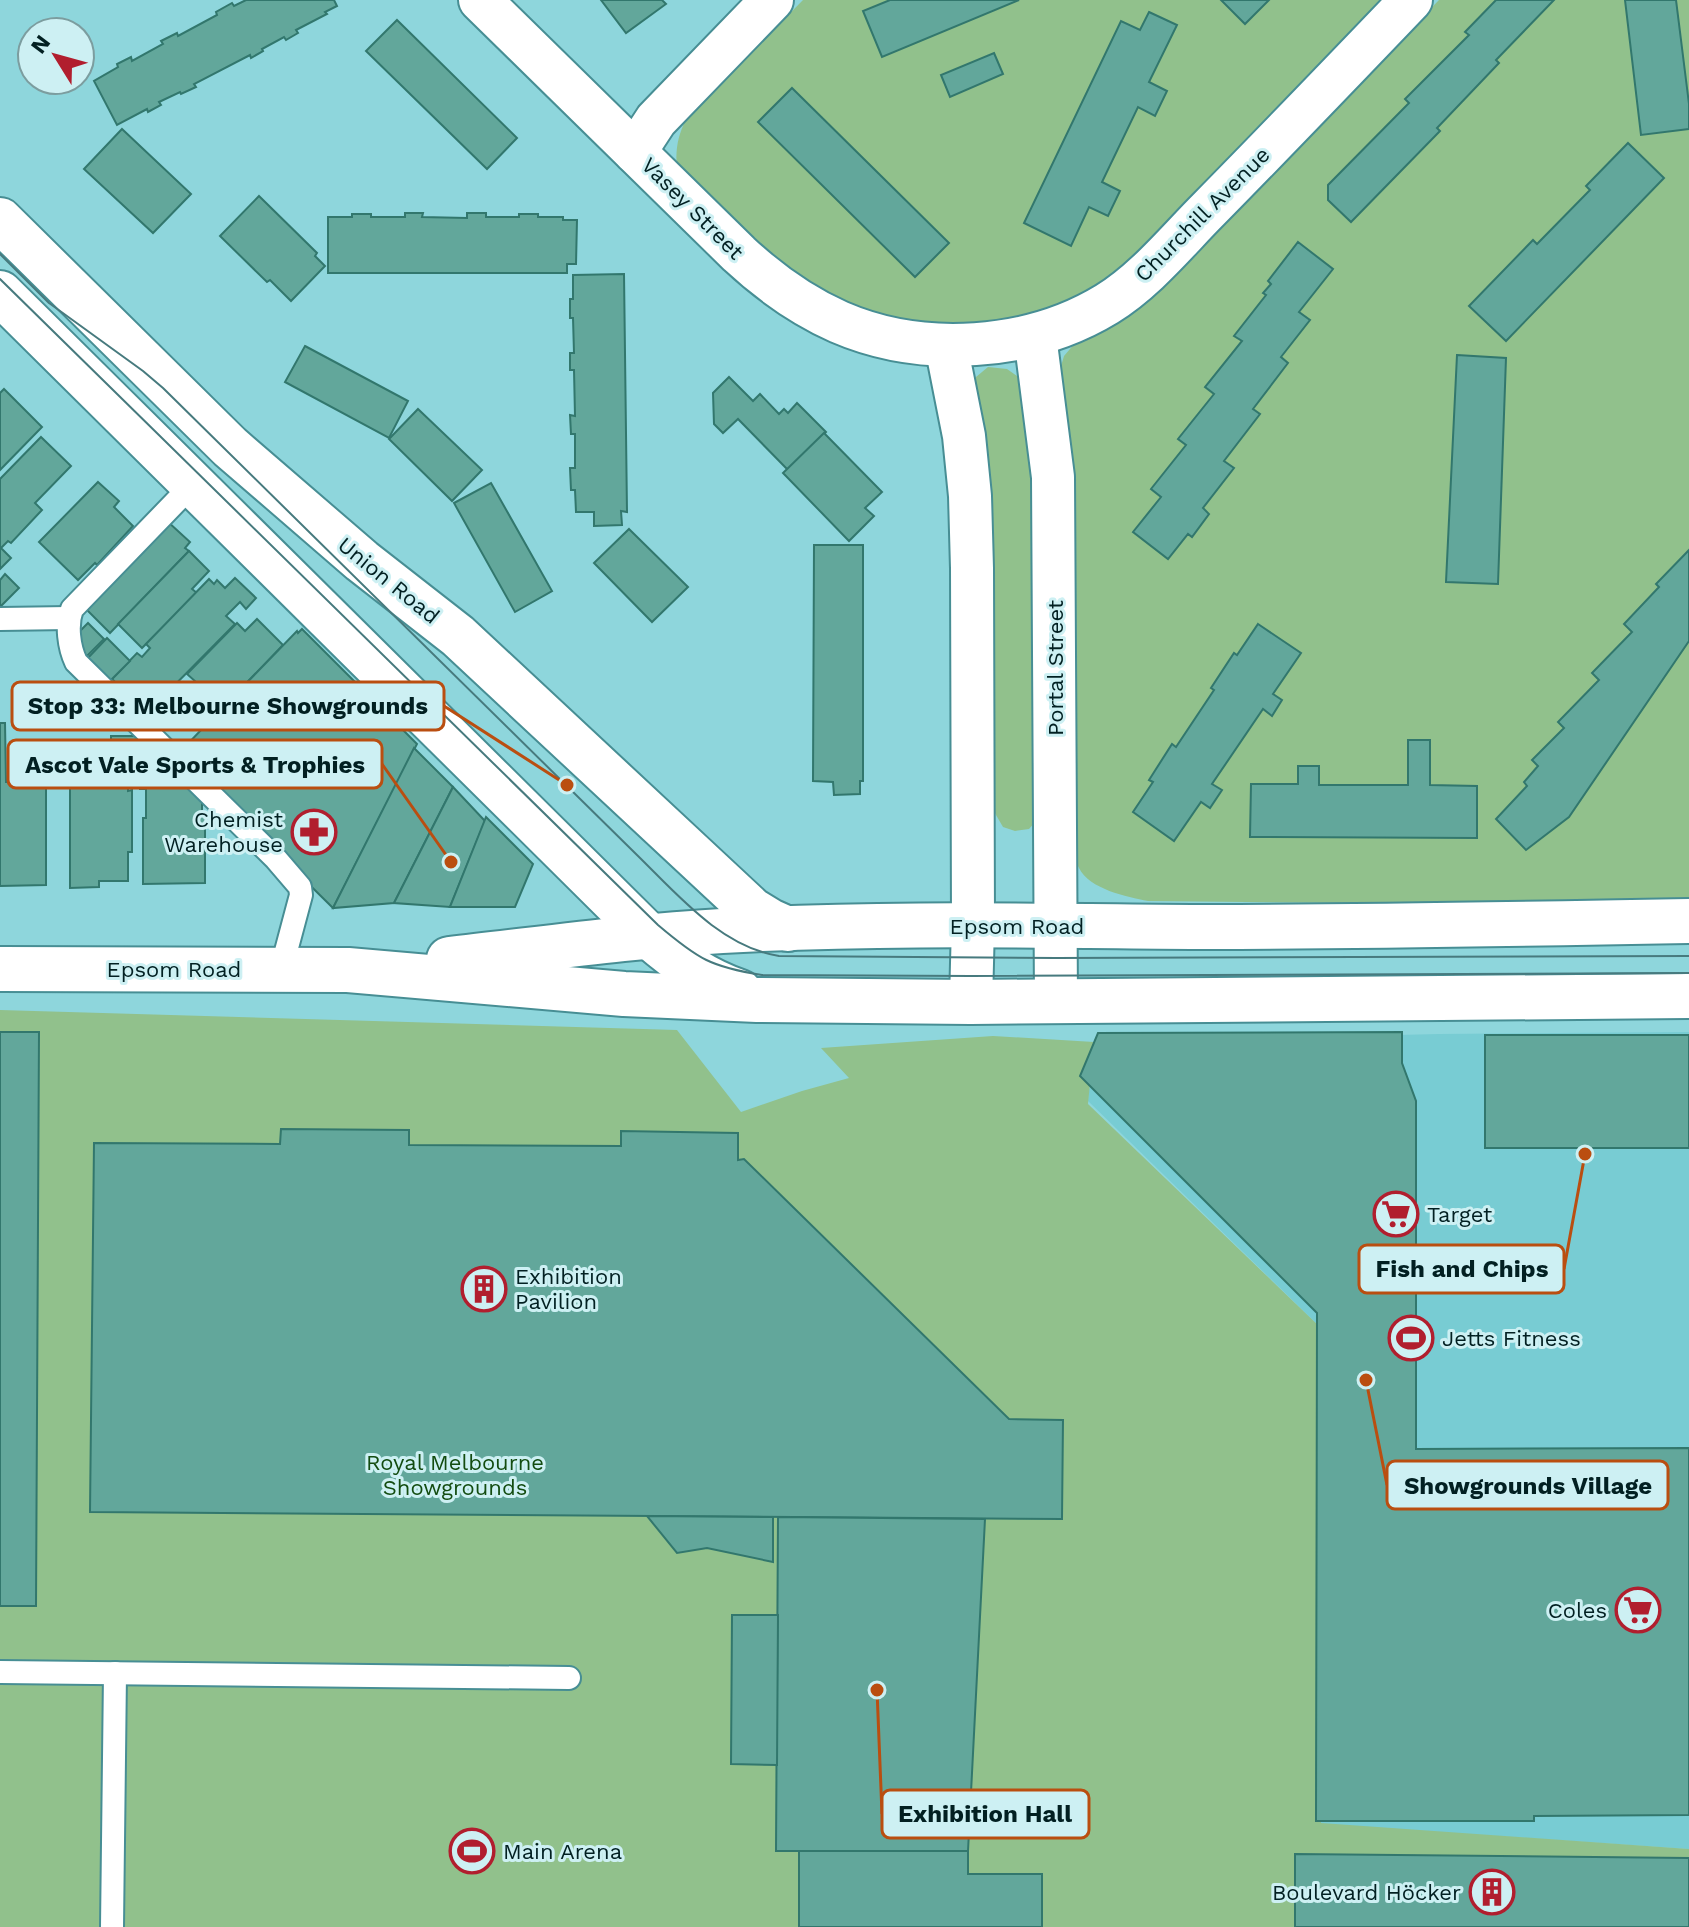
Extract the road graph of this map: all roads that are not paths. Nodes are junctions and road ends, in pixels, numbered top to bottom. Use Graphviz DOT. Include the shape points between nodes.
graph roads {
  1 [pos="480,0"];
  2 [pos="772,0"];
  3 [pos="1411,0"];
  4 [pos="635,152"];
  5 [pos="0,220"];
  6 [pos="0,293"];
  7 [pos="1035,336"];
  8 [pos="946,345"];
  9 [pos="230,447"];
  10 [pos="193,484"];
  11 [pos="69,618"];
  12 [pos="0,619"];
  13 [pos="1689,921"];
  14 [pos="973,924"];
  15 [pos="1057,926"];
  16 [pos="788,929"];
  17 [pos="650,937"];
  18 [pos="0,969"];
  19 [pos="281,970"];
  20 [pos="348,970"];
  21 [pos="1689,996"];
  22 [pos="773,999"];
  23 [pos="1056,1001"];
  24 [pos="971,1002"];
  25 [pos="0,1672"];
  26 [pos="115,1673"];
  27 [pos="569,1678"];
  28 [pos="112,1927"];
  1 -- 4 [label="street, Vasey Street"];
  2 -- 4 [label="street" via="656,120"];
  3 -- 7 [label="street, Churchill Avenue" via="1144,275 1080,319"];
  4 -- 8 [label="street, Vasey Street" via="739,254 812,309 888,337"];
  5 -- 9 [label="main road, Union Road"];
  6 -- 10 [label="main road"];
  7 -- 8 [label="street, Churchill Avenue"];
  7 -- 15 [label="street, Portal Street" via="1054,490"];
  8 -- 14 [label="street" via="970,496"];
  9 -- 10 [label="main road"];
  9 -- 16 [label="main road, Union Road" via="458,636 752,910"];
  10 -- 11 [label="lane" via="79,601"];
  10 -- 17 [label="main road"];
  11 -- 12 [label="lane"];
  11 -- 19 [label="lane" via="76,662 300,887"];
  13 -- 15 [label="main road, Epsom Road"];
  14 -- 15 [label="main road, Epsom Road"];
  14 -- 16 [label="main road, Epsom Road"];
  14 -- 24 [label="street"];
  15 -- 23 [label="street, Portal Street"];
  16 -- 17 [label="main road, Epsom Road"];
  17 -- 20 [label="main road, Epsom Road"];
  17 -- 22 [label="main road" via="709,980"];
  18 -- 19 [label="main road, Epsom Road"];
  19 -- 20 [label="main road, Epsom Road"];
  20 -- 22 [label="main road, Epsom Road" via="624,994"];
  21 -- 23 [label="main road, Epsom Road"];
  22 -- 24 [label="main road, Epsom Road"];
  23 -- 24 [label="main road, Epsom Road"];
  25 -- 26 [label="lane"];
  26 -- 27 [label="lane"];
  26 -- 28 [label="lane"];
}
